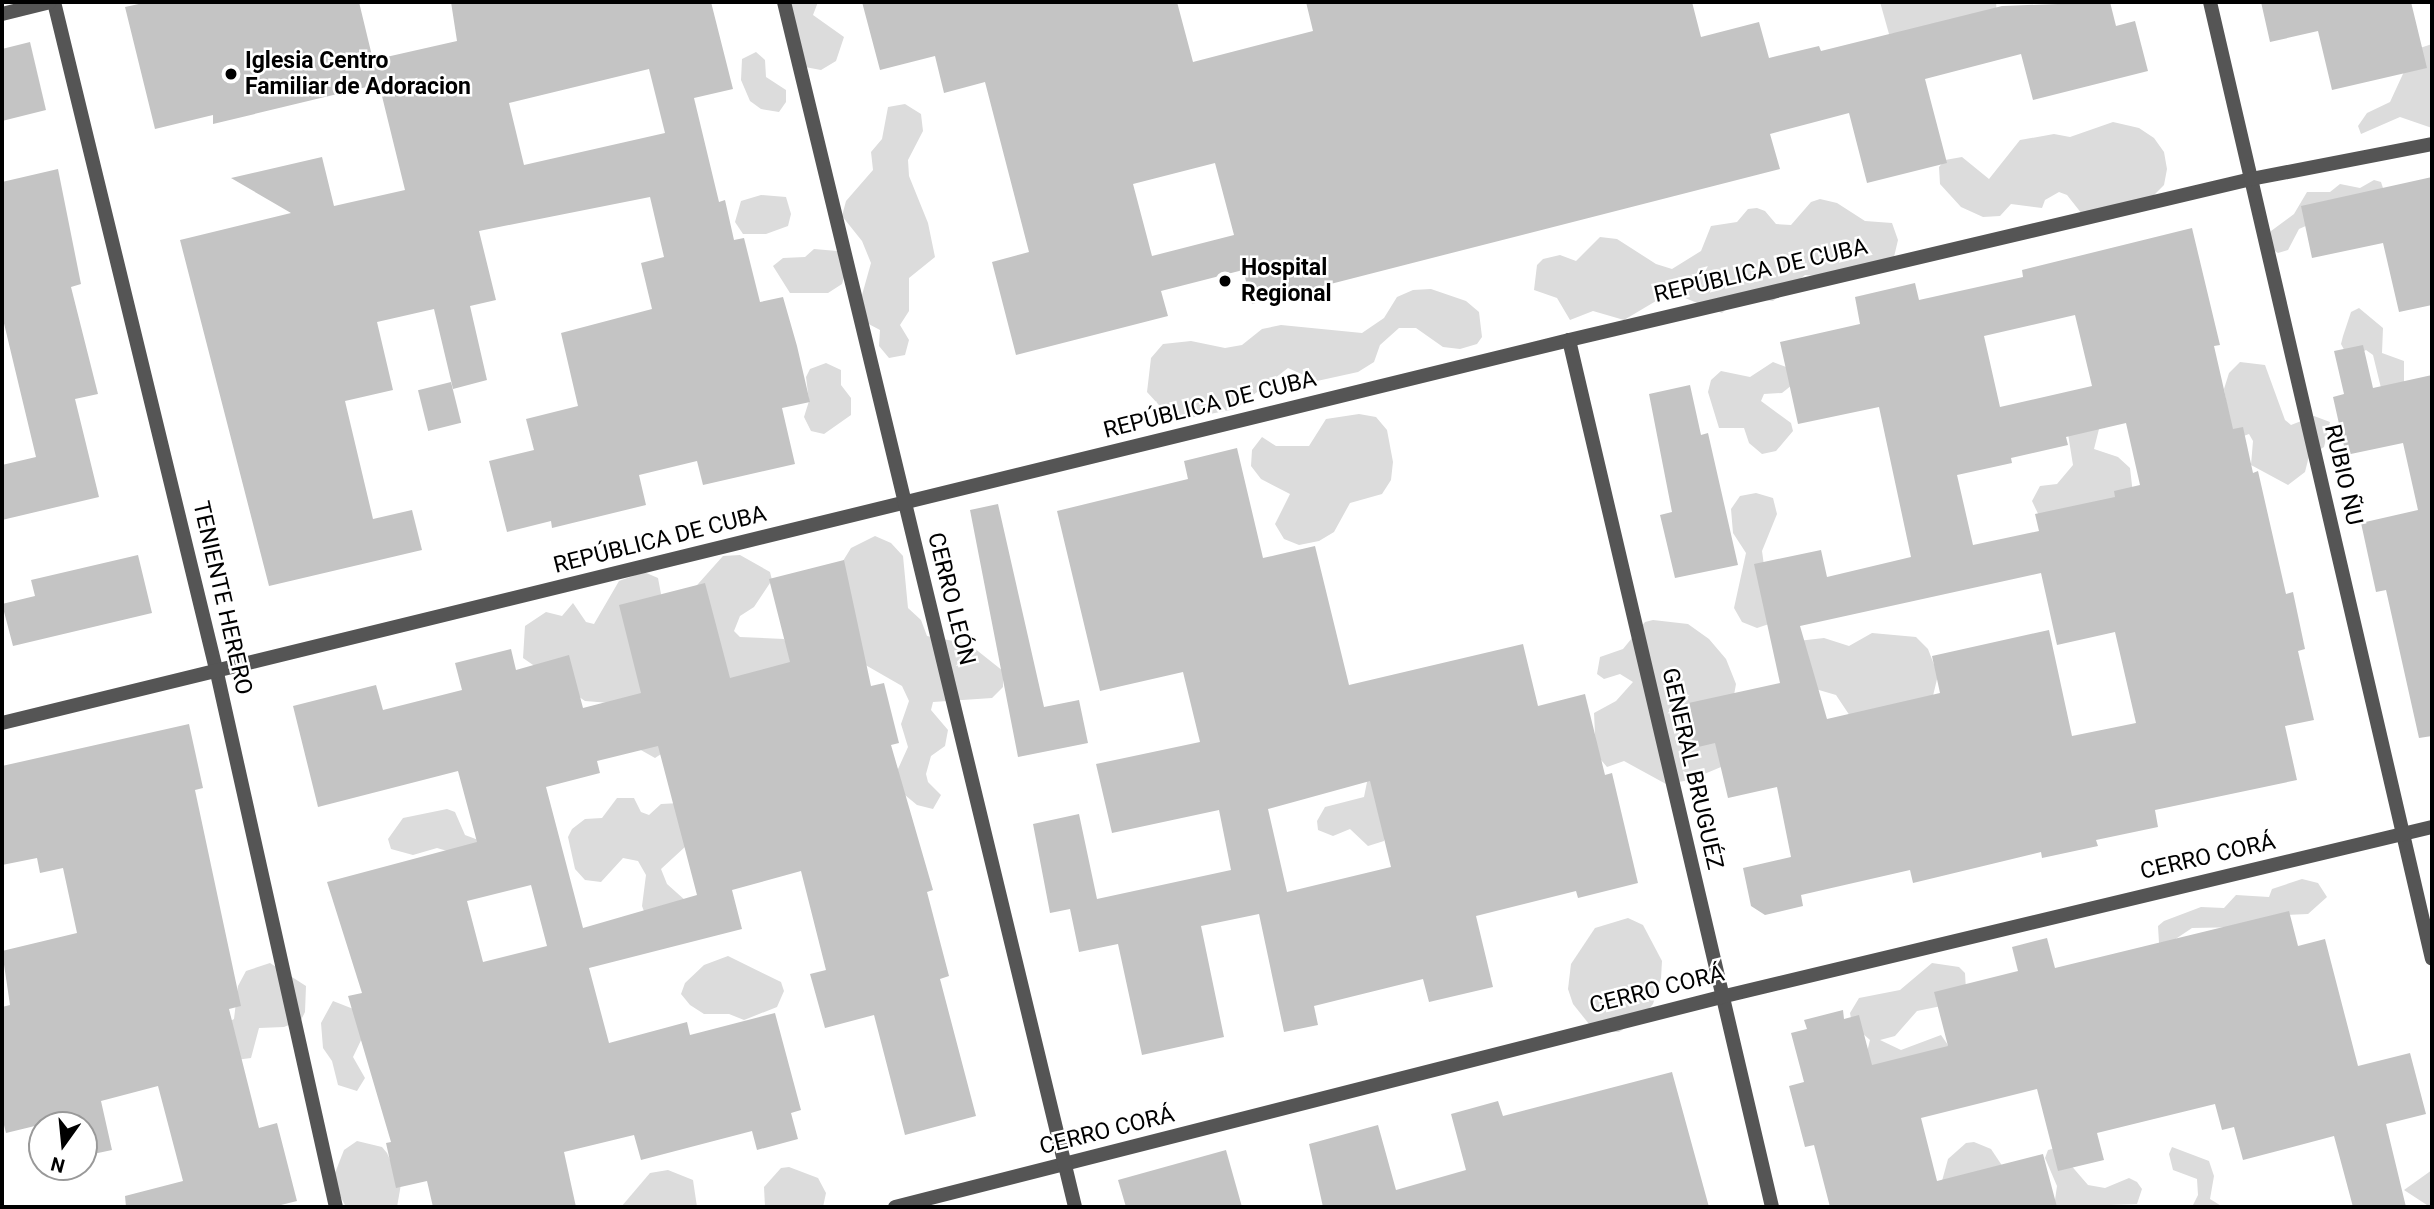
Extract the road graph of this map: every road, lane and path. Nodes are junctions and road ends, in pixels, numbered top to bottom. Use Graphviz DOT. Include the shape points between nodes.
graph roads {
  1 [pos="52,2"];
  2 [pos="784,2"];
  3 [pos="2210,2"];
  4 [pos="2,14"];
  5 [pos="2432,144"];
  6 [pos="2251,179"];
  7 [pos="1569,340"];
  8 [pos="904,503"];
  9 [pos="217,673"];
  10 [pos="2,723"];
  11 [pos="2432,827"];
  12 [pos="2403,834"];
  13 [pos="2432,959"];
  14 [pos="1721,997"];
  15 [pos="1065,1165"];
  16 [pos="336,1207"];
  17 [pos="895,1207"];
  18 [pos="1075,1207"];
  19 [pos="1772,1207"];
  1 -- 4 [label="street"];
  1 -- 9 [label="street, TENIENTE HERERO"];
  2 -- 8 [label="street, CERRO LEÓN"];
  3 -- 6 [label="street, RUBIO ÑU"];
  5 -- 6 [label="street, REPÚBLICA DE CUBA"];
  6 -- 7 [label="street, REPÚBLICA DE CUBA"];
  6 -- 12 [label="street, RUBIO ÑU"];
  7 -- 8 [label="street, REPÚBLICA DE CUBA"];
  7 -- 14 [label="street, GENERAL BRUGUÉZ"];
  8 -- 9 [label="street, REPÚBLICA DE CUBA"];
  8 -- 15 [label="street, CERRO LEÓN"];
  9 -- 10 [label="street, REPÚBLICA DE CUBA"];
  9 -- 16 [label="street, TENIENTE HERERO"];
  11 -- 12 [label="street, CERRO CORÁ"];
  12 -- 13 [label="street, RUBIO ÑU"];
  12 -- 14 [label="street, CERRO CORÁ"];
  14 -- 15 [label="street, CERRO CORÁ"];
  14 -- 19 [label="street, GENERAL BRUGUÉZ"];
  15 -- 17 [label="street, CERRO CORÁ"];
  15 -- 18 [label="street, CERRO LEÓN"];
}
